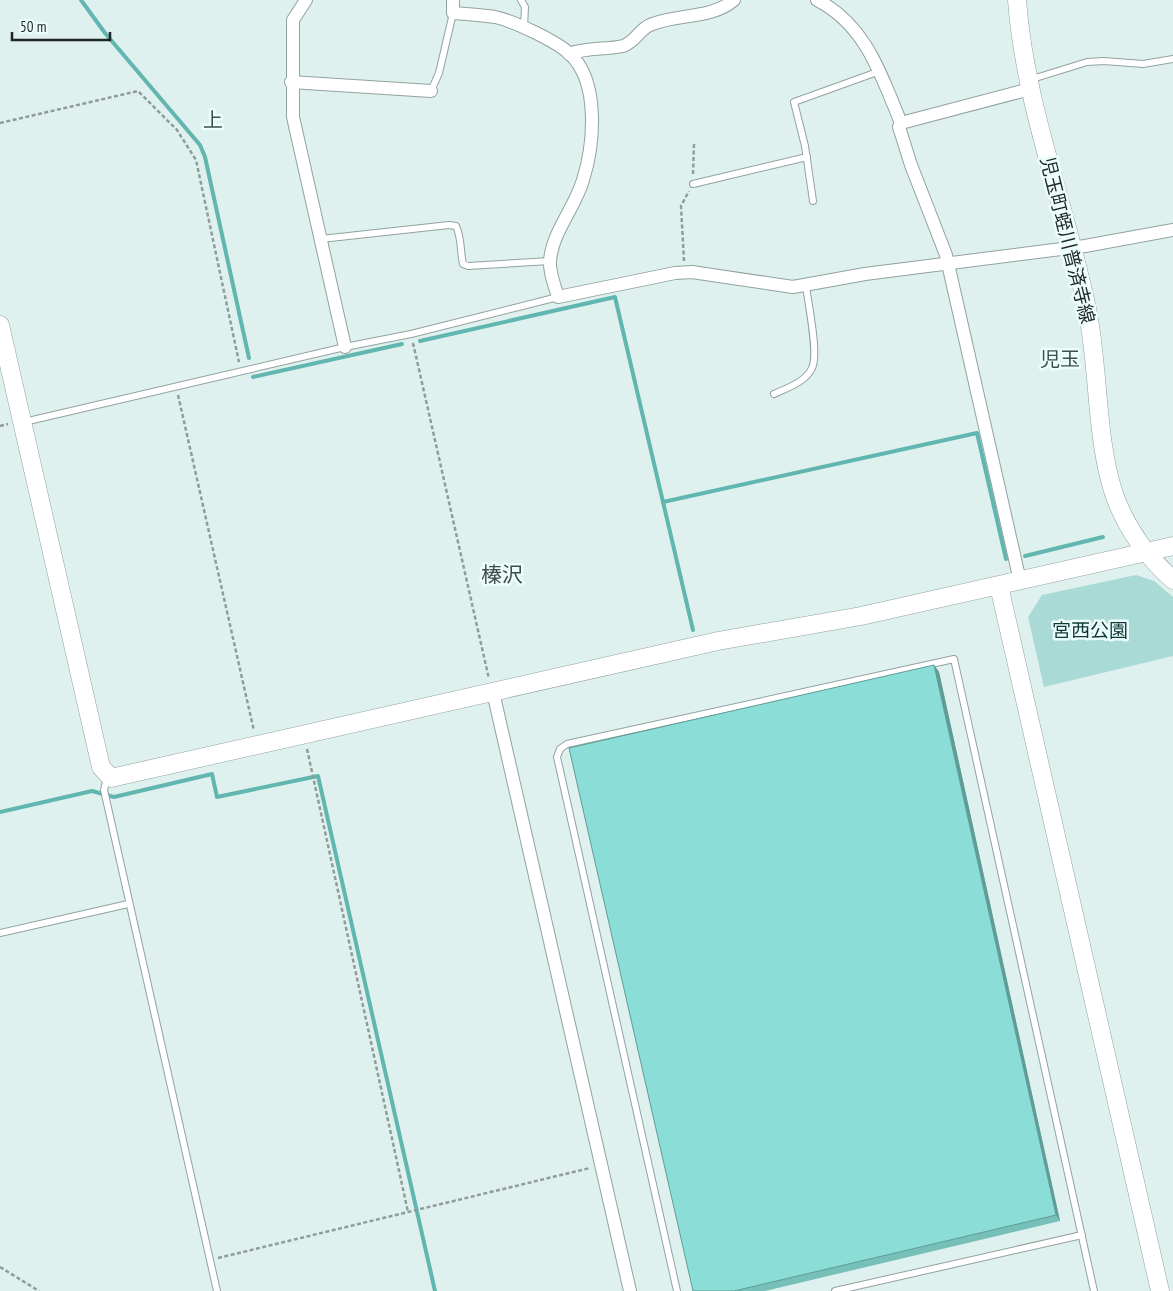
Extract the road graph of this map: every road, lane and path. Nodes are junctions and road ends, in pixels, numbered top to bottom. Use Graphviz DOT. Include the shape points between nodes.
graph roads {
  1 [pos="306,0"];
  2 [pos="453,0"];
  3 [pos="521,0"];
  4 [pos="734,0"];
  5 [pos="817,0"];
  6 [pos="1017,0"];
  7 [pos="453,13"];
  8 [pos="524,29"];
  9 [pos="569,54"];
  10 [pos="1173,59"];
  11 [pos="880,71"];
  12 [pos="291,82"];
  13 [pos="1029,85"];
  14 [pos="431,91"];
  15 [pos="0,123"];
  16 [pos="901,123"];
  17 [pos="694,144"];
  18 [pos="807,157"];
  19 [pos="693,184"];
  20 [pos="813,201"];
  21 [pos="1173,230"];
  22 [pos="321,239"];
  23 [pos="1074,247"];
  24 [pos="550,261"];
  25 [pos="948,265"];
  26 [pos="685,272"];
  27 [pos="806,286"];
  28 [pos="558,298"];
  29 [pos="0,325"];
  30 [pos="411,334"];
  31 [pos="345,347"];
  32 [pos="241,371"];
  33 [pos="176,386"];
  34 [pos="774,394"];
  35 [pos="23,422"];
  36 [pos="1173,546"];
  37 [pos="1145,552"];
  38 [pos="1173,580"];
  39 [pos="1020,581"];
  40 [pos="999,586"];
  41 [pos="493,692"];
  42 [pos="304,735"];
  43 [pos="258,746"];
  44 [pos="107,776"];
  45 [pos="128,904"];
  46 [pos="0,933"];
  47 [pos="601,1165"];
  48 [pos="408,1212"];
  49 [pos="1082,1235"];
  50 [pos="210,1260"];
  51 [pos="0,1267"];
  52 [pos="38,1291"];
  53 [pos="217,1291"];
  54 [pos="630,1291"];
  55 [pos="678,1291"];
  56 [pos="835,1291"];
  57 [pos="1094,1291"];
  58 [pos="1160,1291"];
  1 -- 12 [label="street" via="293,20"];
  2 -- 7 [label="street"];
  3 -- 8 [label="lane" via="525,7"];
  4 -- 9 [label="street" via="723,9 649,25 629,44"];
  5 -- 11 [label="street" via="856,30"];
  6 -- 13 [label="street, 児玉町蛭川普済寺線"];
  7 -- 8 [label="street" via="497,17"];
  7 -- 14 [label="lane" via="439,73"];
  8 -- 9 [label="street"];
  9 -- 24 [label="street" via="590,92 590,154 576,202 556,240"];
  10 -- 13 [label="lane" via="1150,64 1087,62"];
  11 -- 16 [label="street"];
  11 -- 18 [label="lane" via="794,102"];
  12 -- 14 [label="street"];
  12 -- 22 [label="street" via="294,126"];
  13 -- 16 [label="street"];
  13 -- 23 [label="street, 児玉町蛭川普済寺線"];
  15 -- 32 [label="path" via="138,91 177,130 196,160"];
  16 -- 25 [label="street" via="899,127 911,165"];
  17 -- 19 [label="path"];
  18 -- 19 [label="lane"];
  18 -- 20 [label="lane"];
  19 -- 26 [label="path" via="681,206"];
  21 -- 23 [label="street"];
  22 -- 24 [label="lane" via="449,225 456,226 459,232 461,257 463,264 468,266"];
  22 -- 31 [label="street"];
  23 -- 25 [label="street"];
  23 -- 37 [label="street, 児玉町蛭川普済寺線" via="1092,335 1109,475 1120,510"];
  24 -- 28 [label="street"];
  25 -- 27 [label="street" via="865,274"];
  25 -- 39 [label="street"];
  26 -- 27 [label="street" via="780,286"];
  26 -- 28 [label="street"];
  27 -- 34 [label="lane" via="814,351 812,368 803,379"];
  28 -- 30 [label="lane"];
  29 -- 35 [label="street"];
  30 -- 31 [label="lane"];
  30 -- 41 [label="path"];
  31 -- 32 [label="lane"];
  32 -- 33 [label="lane"];
  33 -- 35 [label="lane"];
  33 -- 43 [label="path"];
  35 -- 44 [label="street" via="101,767"];
  36 -- 37 [label="street"];
  37 -- 38 [label="street, 児玉町蛭川普済寺線"];
  37 -- 39 [label="street"];
  39 -- 40 [label="street"];
  40 -- 41 [label="street" via="861,616 718,641"];
  40 -- 58 [label="street"];
  41 -- 42 [label="street"];
  41 -- 47 [label="street"];
  42 -- 43 [label="street"];
  42 -- 48 [label="path"];
  43 -- 44 [label="street" via="117,778"];
  44 -- 45 [label="lane" via="104,790"];
  45 -- 46 [label="lane"];
  45 -- 50 [label="lane"];
  47 -- 48 [label="path"];
  47 -- 54 [label="street"];
  48 -- 50 [label="path"];
  49 -- 55 [label="lane" via="954,659 567,744 560,749 557,757"];
  49 -- 56 [label="lane"];
  49 -- 57 [label="lane"];
  50 -- 53 [label="lane"];
  51 -- 52 [label="path"];
}
